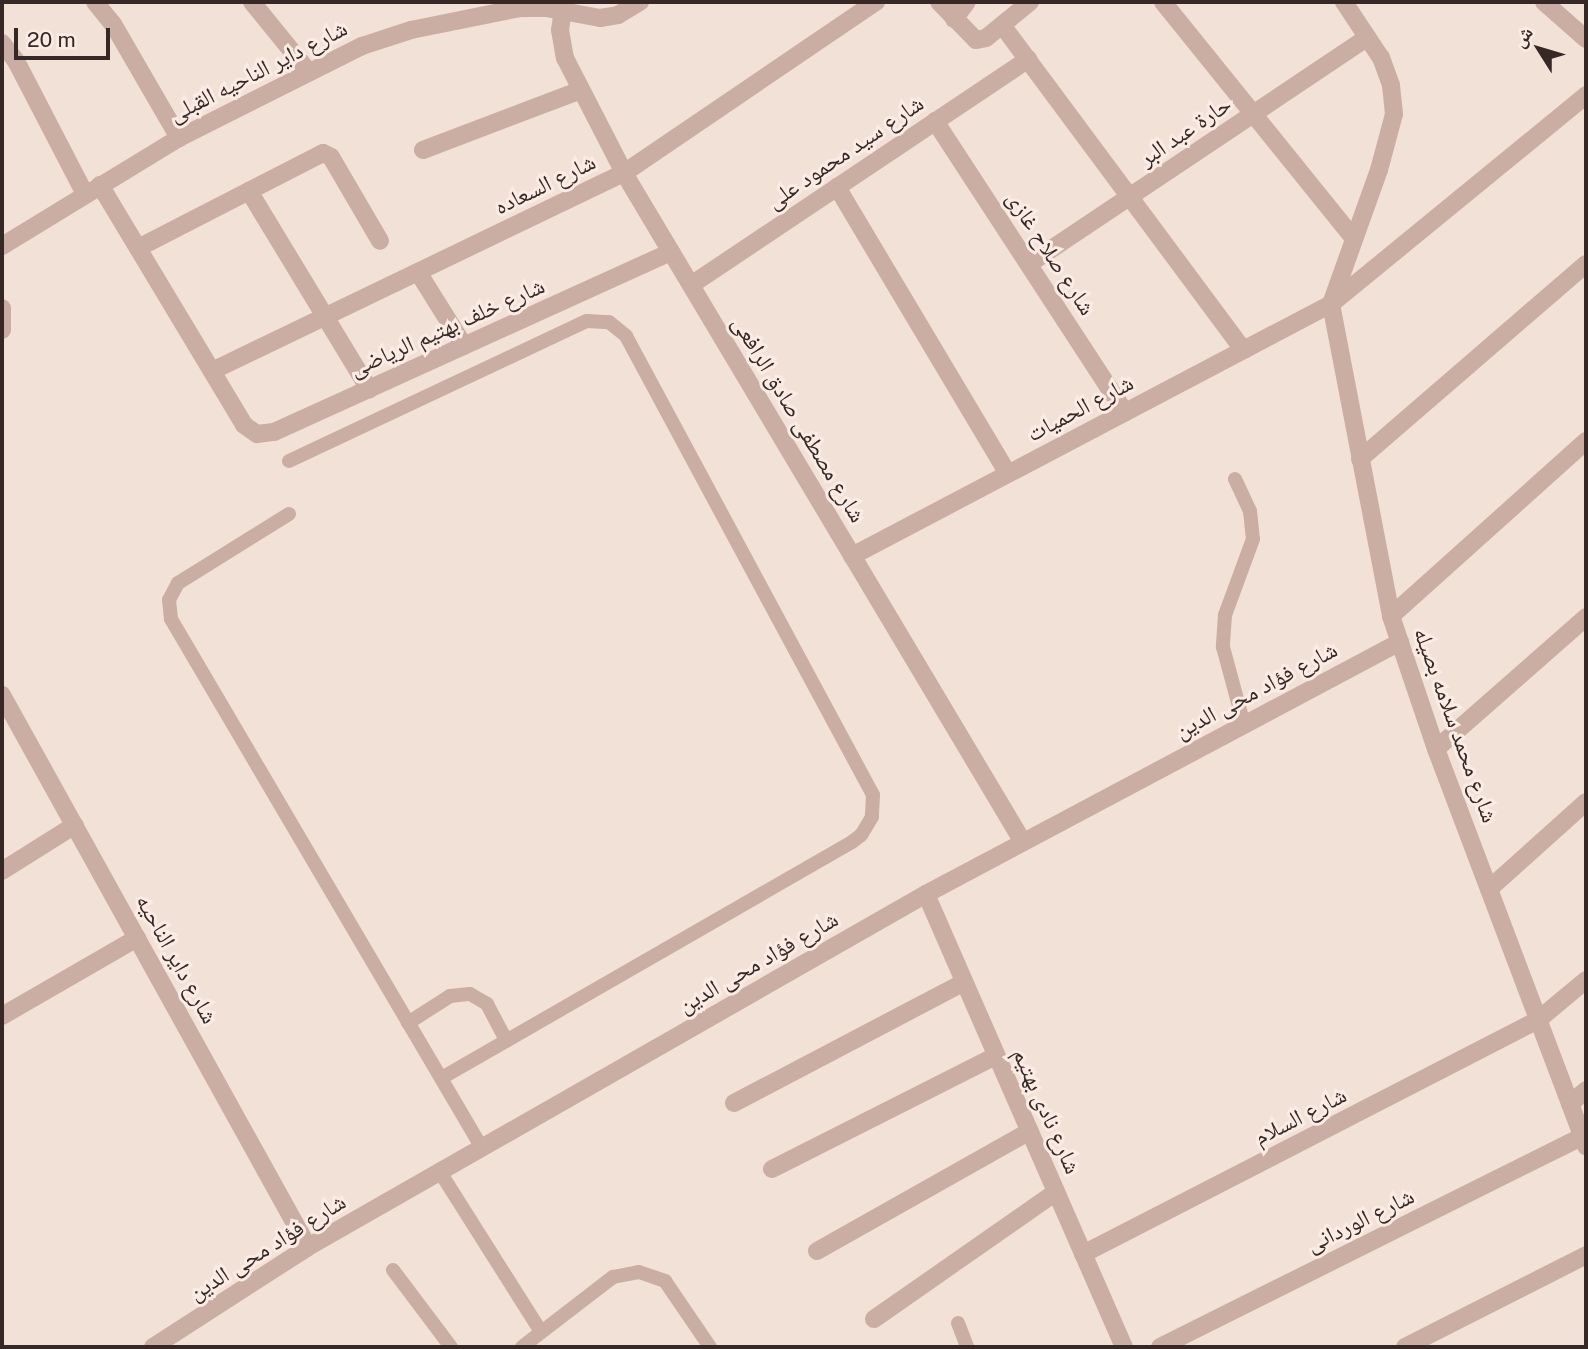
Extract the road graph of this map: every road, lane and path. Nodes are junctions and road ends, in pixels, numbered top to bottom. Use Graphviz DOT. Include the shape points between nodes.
graph roads {
  1 [pos="95,2"];
  2 [pos="640,2"];
  3 [pos="876,2"];
  4 [pos="939,2"];
  5 [pos="967,2"];
  6 [pos="1030,2"];
  7 [pos="1163,2"];
  8 [pos="1344,2"];
  9 [pos="1545,2"];
  10 [pos="256,3"];
  11 [pos="564,6"];
  12 [pos="954,19"];
  13 [pos="1002,25"];
  14 [pos="1367,38"];
  15 [pos="1586,39"];
  16 [pos="2,43"];
  17 [pos="1028,59"];
  18 [pos="308,71"];
  19 [pos="581,90"];
  20 [pos="1586,95"];
  21 [pos="1254,114"];
  22 [pos="935,121"];
  23 [pos="179,138"];
  24 [pos="423,150"];
  25 [pos="624,173"];
  26 [pos="837,187"];
  27 [pos="93,189"];
  28 [pos="249,191"];
  29 [pos="1130,197"];
  30 [pos="1354,239"];
  31 [pos="380,241"];
  32 [pos="2,246"];
  33 [pos="138,248"];
  34 [pos="671,252"];
  35 [pos="1029,264"];
  36 [pos="1586,264"];
  37 [pos="418,272"];
  38 [pos="691,285"];
  39 [pos="1331,304"];
  40 [pos="2,308"];
  41 [pos="326,317"];
  42 [pos="2,330"];
  43 [pos="464,346"];
  44 [pos="1244,350"];
  45 [pos="212,372"];
  46 [pos="369,389"];
  47 [pos="1125,412"];
  48 [pos="1586,441"];
  49 [pos="1360,459"];
  50 [pos="289,461"];
  51 [pos="1008,474"];
  52 [pos="1235,479"];
  53 [pos="289,514"];
  54 [pos="852,556"];
  55 [pos="1391,616"];
  56 [pos="1586,617"];
  57 [pos="1400,642"];
  58 [pos="2,695"];
  59 [pos="9,725"];
  60 [pos="1244,725"];
  61 [pos="1436,749"];
  62 [pos="1586,802"];
  63 [pos="75,825"];
  64 [pos="1023,842"];
  65 [pos="2,871"];
  66 [pos="1489,889"];
  67 [pos="926,894"];
  68 [pos="137,937"];
  69 [pos="1586,980"];
  70 [pos="964,982"];
  71 [pos="2,1016"];
  72 [pos="1538,1020"];
  73 [pos="408,1023"];
  74 [pos="506,1040"];
  75 [pos="996,1056"];
  76 [pos="441,1078"];
  77 [pos="1586,1090"];
  78 [pos="734,1103"];
  79 [pos="1570,1104"];
  80 [pos="1030,1131"];
  81 [pos="1584,1142"];
  82 [pos="482,1148"];
  83 [pos="772,1169"];
  84 [pos="440,1172"];
  85 [pos="1056,1192"];
  86 [pos="308,1247"];
  87 [pos="817,1251"];
  88 [pos="1083,1254"];
  89 [pos="1586,1255"];
  90 [pos="393,1270"];
  91 [pos="874,1319"];
  92 [pos="958,1323"];
  93 [pos="541,1332"];
  94 [pos="153,1347"];
  95 [pos="451,1347"];
  96 [pos="522,1347"];
  97 [pos="710,1347"];
  98 [pos="967,1347"];
  99 [pos="1124,1347"];
  100 [pos="1160,1347"];
  101 [pos="1405,1347"];
  1 -- 23 [label="street" via="113,24"];
  2 -- 11 [label="street, شارع داير الناحيه القبلى" via="618,15 600,18"];
  3 -- 25 [label="street, شارع السعاده"];
  4 -- 12 [label="street"];
  5 -- 12 [label="street"];
  6 -- 13 [label="street"];
  7 -- 21 [label="street"];
  8 -- 14 [label="street"];
  9 -- 15 [label="street"];
  10 -- 18 [label="street"];
  11 -- 18 [label="street, شارع داير الناحيه القبلى" via="520,8 411,30"];
  11 -- 19 [label="street, شارع مصطفى صادق الرافعى" via="562,49"];
  12 -- 13 [label="street" via="976,40"];
  13 -- 17 [label="street"];
  14 -- 21 [label="street, حارة عبد البر"];
  14 -- 30 [label="street" via="1391,85 1394,114"];
  16 -- 27 [label="street"];
  17 -- 22 [label="street, شارع سيد محمود على"];
  17 -- 29 [label="street"];
  18 -- 23 [label="street, شارع داير الناحيه القبلى"];
  19 -- 24 [label="street"];
  19 -- 25 [label="street, شارع مصطفى صادق الرافعى"];
  20 -- 39 [label="street, شارع الحميات"];
  21 -- 29 [label="street, حارة عبد البر"];
  21 -- 30 [label="street"];
  22 -- 26 [label="street, شارع سيد محمود على"];
  22 -- 35 [label="street, شارع صلاح غازى"];
  23 -- 27 [label="street, شارع داير الناحيه القبلى"];
  25 -- 34 [label="street, شارع مصطفى صادق الرافعى"];
  25 -- 37 [label="street, شارع السعاده"];
  26 -- 38 [label="street, شارع سيد محمود على"];
  26 -- 51 [label="street"];
  27 -- 32 [label="street, شارع داير الناحيه القبلى"];
  27 -- 33 [label="street"];
  28 -- 31 [label="street" via="328,154"];
  28 -- 33 [label="street"];
  28 -- 41 [label="street"];
  29 -- 35 [label="street, حارة عبد البر"];
  29 -- 44 [label="street"];
  30 -- 39 [label="street"];
  33 -- 45 [label="street"];
  34 -- 38 [label="street, شارع مصطفى صادق الرافعى"];
  34 -- 43 [label="street, شارع خلف بهتيم الرياضى"];
  35 -- 47 [label="street, شارع صلاح غازى"];
  36 -- 49 [label="street"];
  37 -- 41 [label="street, شارع السعاده"];
  37 -- 43 [label="street"];
  38 -- 54 [label="street, شارع مصطفى صادق الرافعى"];
  39 -- 44 [label="street, شارع الحميات"];
  39 -- 49 [label="street, شارع محمد سلامه بصيله"];
  40 -- 42 [label="street"];
  41 -- 45 [label="street, شارع السعاده"];
  41 -- 46 [label="street"];
  43 -- 46 [label="street, شارع خلف بهتيم الرياضى"];
  44 -- 47 [label="street, شارع الحميات"];
  45 -- 46 [label="street, شارع خلف بهتيم الرياضى" via="244,425 266,435"];
  47 -- 51 [label="street, شارع الحميات"];
  48 -- 55 [label="street"];
  49 -- 55 [label="street, شارع محمد سلامه بصيله"];
  50 -- 74 [label="lane" via="587,321 609,322 626,336 870,785 872,817 852,842"];
  51 -- 54 [label="street, شارع الحميات"];
  52 -- 60 [label="lane" via="1250,511 1252,539 1225,615 1223,647"];
  53 -- 73 [label="lane" via="178,583 168,609"];
  54 -- 64 [label="street, شارع مصطفى صادق الرافعى"];
  55 -- 57 [label="street, شارع محمد سلامه بصيله"];
  56 -- 61 [label="street"];
  57 -- 60 [label="street, شارع فؤاد محى الدين"];
  57 -- 61 [label="street, شارع محمد سلامه بصيله"];
  58 -- 59 [label="street, شارع داير الناحيه"];
  59 -- 63 [label="street, شارع داير الناحيه"];
  60 -- 64 [label="street, شارع فؤاد محى الدين"];
  61 -- 66 [label="street, شارع محمد سلامه بصيله"];
  62 -- 66 [label="street"];
  63 -- 65 [label="street"];
  63 -- 68 [label="street, شارع داير الناحيه"];
  64 -- 67 [label="street, شارع فؤاد محى الدين"];
  66 -- 72 [label="street, شارع محمد سلامه بصيله"];
  67 -- 70 [label="street, شارع نادى بهتيم"];
  67 -- 82 [label="street, شارع فؤاد محى الدين"];
  68 -- 71 [label="street"];
  68 -- 86 [label="street, شارع داير الناحيه"];
  69 -- 72 [label="street, شارع السلام"];
  70 -- 75 [label="street, شارع نادى بهتيم"];
  70 -- 78 [label="street"];
  72 -- 79 [label="street, شارع محمد سلامه بصيله"];
  72 -- 88 [label="street, شارع السلام"];
  73 -- 74 [label="lane" via="450,996 470,994 487,1004"];
  73 -- 76 [label="lane"];
  74 -- 76 [label="lane"];
  75 -- 80 [label="street, شارع نادى بهتيم"];
  75 -- 83 [label="street"];
  76 -- 82 [label="lane"];
  77 -- 79 [label="street"];
  79 -- 81 [label="street, شارع محمد سلامه بصيله"];
  80 -- 85 [label="street, شارع نادى بهتيم"];
  80 -- 87 [label="street"];
  81 -- 100 [label="street, شارع الوردانى"];
  82 -- 84 [label="street, شارع فؤاد محى الدين"];
  84 -- 86 [label="street, شارع فؤاد محى الدين"];
  84 -- 93 [label="lane"];
  85 -- 88 [label="street, شارع نادى بهتيم"];
  85 -- 91 [label="street"];
  86 -- 94 [label="street, شارع فؤاد محى الدين"];
  88 -- 99 [label="street, شارع نادى بهتيم"];
  89 -- 101 [label="street"];
  90 -- 95 [label="lane"];
  92 -- 98 [label="lane"];
  93 -- 96 [label="lane"];
  93 -- 97 [label="lane" via="613,1277 639,1272 665,1281"];
}
